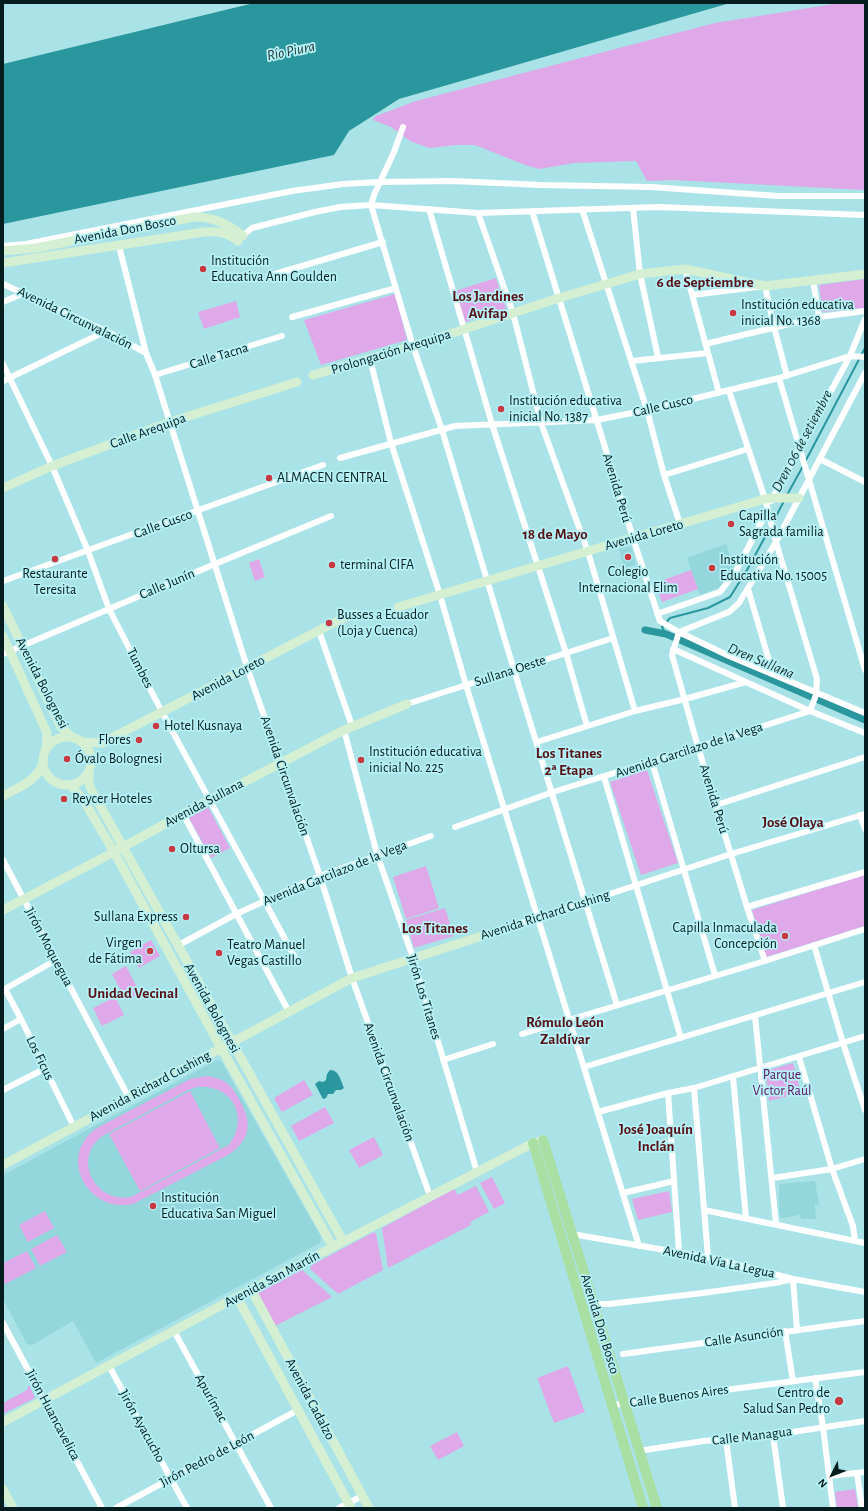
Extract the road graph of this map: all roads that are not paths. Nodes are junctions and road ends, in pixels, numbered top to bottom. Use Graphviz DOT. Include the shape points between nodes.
graph roads {
  1 [pos="403,127"];
  2 [pos="380,182"];
  3 [pos="865,196"];
  4 [pos="372,205"];
  5 [pos="633,208"];
  6 [pos="429,209"];
  7 [pos="582,209"];
  8 [pos="532,211"];
  9 [pos="478,213"];
  10 [pos="865,215"];
  11 [pos="240,238"];
  12 [pos="383,242"];
  13 [pos="3,246"];
  14 [pos="119,246"];
  15 [pos="3,252"];
  16 [pos="3,262"];
  17 [pos="685,270"];
  18 [pos="275,274"];
  19 [pos="640,274"];
  20 [pos="865,274"];
  21 [pos="814,281"];
  22 [pos="3,284"];
  23 [pos="608,284"];
  24 [pos="766,286"];
  25 [pos="396,288"];
  26 [pos="24,293"];
  27 [pos="692,295"];
  28 [pos="559,298"];
  29 [pos="3,302"];
  30 [pos="865,311"];
  31 [pos="513,313"];
  32 [pos="292,317"];
  33 [pos="819,317"];
  34 [pos="865,319"];
  35 [pos="774,327"];
  36 [pos="463,329"];
  37 [pos="106,331"];
  38 [pos="282,336"];
  39 [pos="705,344"];
  40 [pos="414,346"];
  41 [pos="146,353"];
  42 [pos="708,353"];
  43 [pos="850,356"];
  44 [pos="658,357"];
  45 [pos="865,357"];
  46 [pos="370,359"];
  47 [pos="632,361"];
  48 [pos="3,364"];
  49 [pos="865,373"];
  50 [pos="155,375"];
  51 [pos="313,375"];
  52 [pos="787,376"];
  53 [pos="10,378"];
  54 [pos="779,378"];
  55 [pos="3,381"];
  56 [pos="297,382"];
  57 [pos="729,391"];
  58 [pos="718,393"];
  59 [pos="647,410"];
  60 [pos="596,420"];
  61 [pos="170,422"];
  62 [pos="541,423"];
  63 [pos="492,424"];
  64 [pos="442,430"];
  65 [pos="391,443"];
  66 [pos="800,446"];
  67 [pos="748,449"];
  68 [pos="340,458"];
  69 [pos="820,459"];
  70 [pos="323,465"];
  71 [pos="52,466"];
  72 [pos="664,475"];
  73 [pos="809,478"];
  74 [pos="865,482"];
  75 [pos="3,488"];
  76 [pos="769,498"];
  77 [pos="799,498"];
  78 [pos="768,510"];
  79 [pos="198,512"];
  80 [pos="331,516"];
  81 [pos="680,524"];
  82 [pos="633,538"];
  83 [pos="776,542"];
  84 [pos="88,551"];
  85 [pos="588,552"];
  86 [pos="215,564"];
  87 [pos="538,566"];
  88 [pos="3,581"];
  89 [pos="488,581"];
  90 [pos="748,589"];
  91 [pos="440,595"];
  92 [pos="3,606"];
  93 [pos="398,607"];
  94 [pos="109,609"];
  95 [pos="355,614"];
  96 [pos="657,614"];
  97 [pos="319,631"];
  98 [pos="678,634"];
  99 [pos="3,636"];
  100 [pos="613,638"];
  101 [pos="22,646"];
  102 [pos="674,646"];
  103 [pos="6,652"];
  104 [pos="566,653"];
  105 [pos="863,653"];
  106 [pos="248,667"];
  107 [pos="514,670"];
  108 [pos="865,670"];
  109 [pos="773,674"];
  110 [pos="746,682"];
  111 [pos="466,685"];
  112 [pos="816,694"];
  113 [pos="685,699"];
  114 [pos="407,704"];
  115 [pos="811,709"];
  116 [pos="635,711"];
  117 [pos="162,712"];
  118 [pos="865,714"];
  119 [pos="587,726"];
  120 [pos="348,728"];
  121 [pos="865,733"];
  122 [pos="72,737"];
  123 [pos="83,742"];
  124 [pos="537,742"];
  125 [pos="102,743"];
  126 [pos="698,747"];
  127 [pos="46,749"];
  128 [pos="865,756"];
  129 [pos="92,762"];
  130 [pos="652,762"];
  131 [pos="43,763"];
  132 [pos="280,763"];
  133 [pos="89,773"];
  134 [pos="604,777"];
  135 [pos="34,779"];
  136 [pos="52,780"];
  137 [pos="71,785"];
  138 [pos="553,792"];
  139 [pos="3,796"];
  140 [pos="210,800"];
  141 [pos="716,805"];
  142 [pos="504,810"];
  143 [pos="182,814"];
  144 [pos="863,814"];
  145 [pos="455,827"];
  146 [pos="865,829"];
  147 [pos="431,836"];
  148 [pos="122,847"];
  149 [pos="114,852"];
  150 [pos="377,854"];
  151 [pos="731,854"];
  152 [pos="3,860"];
  153 [pos="684,870"];
  154 [pos="865,872"];
  155 [pos="320,876"];
  156 [pos="636,886"];
  157 [pos="24,899"];
  158 [pos="264,900"];
  159 [pos="586,903"];
  160 [pos="747,907"];
  161 [pos="3,910"];
  162 [pos="236,914"];
  163 [pos="538,918"];
  164 [pos="865,929"];
  165 [pos="482,936"];
  166 [pos="814,945"];
  167 [pos="177,946"];
  168 [pos="413,958"];
  169 [pos="56,960"];
  170 [pos="765,961"];
  171 [pos="298,963"];
  172 [pos="715,975"];
  173 [pos="352,978"];
  174 [pos="865,982"];
  175 [pos="4,989"];
  176 [pos="667,990"];
  177 [pos="828,994"];
  178 [pos="617,1005"];
  179 [pos="289,1012"];
  180 [pos="755,1016"];
  181 [pos="21,1019"];
  182 [pos="570,1019"];
  183 [pos="3,1029"];
  184 [pos="522,1034"];
  185 [pos="865,1036"];
  186 [pos="681,1038"];
  187 [pos="231,1043"];
  188 [pos="843,1043"];
  189 [pos="493,1044"];
  190 [pos="221,1048"];
  191 [pos="799,1057"];
  192 [pos="443,1060"];
  193 [pos="584,1067"];
  194 [pos="46,1068"];
  195 [pos="761,1068"];
  196 [pos="733,1077"];
  197 [pos="694,1088"];
  198 [pos="3,1090"];
  199 [pos="668,1093"];
  200 [pos="129,1098"];
  201 [pos="865,1110"];
  202 [pos="598,1112"];
  203 [pos="74,1127"];
  204 [pos="543,1140"];
  205 [pos="533,1142"];
  206 [pos="865,1159"];
  207 [pos="3,1165"];
  208 [pos="832,1169"];
  209 [pos="477,1172"];
  210 [pos="772,1178"];
  211 [pos="674,1181"];
  212 [pos="623,1193"];
  213 [pos="430,1196"];
  214 [pos="704,1210"];
  215 [pos="746,1218"];
  216 [pos="776,1224"];
  217 [pos="572,1234"];
  218 [pos="344,1241"];
  219 [pos="855,1241"];
  220 [pos="865,1243"];
  221 [pos="639,1246"];
  222 [pos="333,1247"];
  223 [pos="679,1252"];
  224 [pos="708,1257"];
  225 [pos="793,1279"];
  226 [pos="251,1289"];
  227 [pos="865,1292"];
  228 [pos="237,1297"];
  229 [pos="594,1304"];
  230 [pos="865,1321"];
  231 [pos="3,1323"];
  232 [pos="797,1330"];
  233 [pos="174,1331"];
  234 [pos="785,1331"];
  235 [pos="623,1354"];
  236 [pos="109,1366"];
  237 [pos="865,1372"];
  238 [pos="815,1378"];
  239 [pos="793,1381"];
  240 [pos="45,1400"];
  241 [pos="624,1404"];
  242 [pos="612,1406"];
  243 [pos="298,1410"];
  244 [pos="865,1421"];
  245 [pos="3,1422"];
  246 [pos="823,1427"];
  247 [pos="773,1434"];
  248 [pos="726,1440"];
  249 [pos="236,1444"];
  250 [pos="638,1451"];
  251 [pos="865,1472"];
  252 [pos="857,1473"];
  253 [pos="829,1476"];
  254 [pos="170,1479"];
  255 [pos="3,1489"];
  256 [pos="362,1496"];
  257 [pos="350,1506"];
  258 [pos="13,1508"];
  259 [pos="102,1508"];
  260 [pos="116,1508"];
  261 [pos="186,1508"];
  262 [pos="271,1508"];
  263 [pos="339,1508"];
  264 [pos="369,1508"];
  265 [pos="643,1508"];
  266 [pos="657,1508"];
  267 [pos="735,1508"];
  268 [pos="783,1508"];
  269 [pos="833,1508"];
  270 [pos="862,1508"];
  1 -- 2 [label="street"];
  2 -- 3 [label="street" via="651,187 778,196"];
  2 -- 4 [label="street"];
  2 -- 13 [label="street" via="292,191 26,244"];
  4 -- 6 [label="street"];
  4 -- 11 [label="street" via="315,212 252,228"];
  4 -- 12 [label="street"];
  5 -- 7 [label="street"];
  5 -- 10 [label="street"];
  5 -- 19 [label="street"];
  6 -- 9 [label="street"];
  6 -- 36 [label="street"];
  7 -- 8 [label="street"];
  7 -- 23 [label="street"];
  8 -- 9 [label="street"];
  8 -- 28 [label="street, Avenida Perú"];
  9 -- 31 [label="street"];
  11 -- 14 [label="main road, Avenida Don Bosco" via="215,232"];
  11 -- 15 [label="main road, Avenida Don Bosco" via="231,226 194,216 36,248"];
  12 -- 18 [label="street"];
  12 -- 25 [label="street"];
  14 -- 16 [label="main road, Avenida Don Bosco"];
  14 -- 41 [label="street, Avenida Circunvalación"];
  17 -- 19 [label="main road, Prolongación Arequipa"];
  17 -- 24 [label="main road, Prolongación Arequipa"];
  17 -- 27 [label="street"];
  19 -- 23 [label="main road, Prolongación Arequipa"];
  19 -- 44 [label="street"];
  20 -- 21 [label="main road, Prolongación Arequipa"];
  21 -- 24 [label="main road, Prolongación Arequipa"];
  21 -- 33 [label="street"];
  22 -- 26 [label="street, Avenida Circunvalación"];
  23 -- 28 [label="main road, Prolongación Arequipa"];
  23 -- 47 [label="street"];
  24 -- 27 [label="street"];
  24 -- 35 [label="street"];
  25 -- 32 [label="street"];
  25 -- 40 [label="street"];
  26 -- 29 [label="street"];
  26 -- 37 [label="street, Avenida Circunvalación"];
  27 -- 39 [label="street"];
  28 -- 31 [label="main road, Prolongación Arequipa"];
  28 -- 60 [label="street, Avenida Perú"];
  30 -- 33 [label="street"];
  31 -- 36 [label="main road, Prolongación Arequipa"];
  31 -- 62 [label="street"];
  33 -- 35 [label="street"];
  34 -- 43 [label="street"];
  35 -- 39 [label="street"];
  35 -- 52 [label="street"];
  36 -- 40 [label="main road, Prolongación Arequipa"];
  36 -- 63 [label="street"];
  37 -- 41 [label="street, Avenida Circunvalación"];
  37 -- 53 [label="street"];
  38 -- 50 [label="street, Calle Tacna"];
  39 -- 42 [label="street"];
  40 -- 46 [label="main road, Prolongación Arequipa"];
  40 -- 64 [label="street"];
  41 -- 50 [label="street, Avenida Circunvalación"];
  42 -- 44 [label="street"];
  42 -- 58 [label="street"];
  43 -- 45 [label="street, Calle Cusco"];
  43 -- 52 [label="street, Calle Cusco"];
  43 -- 66 [label="street"];
  44 -- 47 [label="street"];
  46 -- 51 [label="main road, Prolongación Arequipa"];
  46 -- 65 [label="street"];
  47 -- 59 [label="street"];
  48 -- 53 [label="street, Tumbes"];
  49 -- 69 [label="street"];
  50 -- 61 [label="street, Avenida Circunvalación"];
  52 -- 54 [label="street, Calle Cusco"];
  53 -- 55 [label="street"];
  53 -- 71 [label="street, Tumbes"];
  54 -- 57 [label="street, Calle Cusco"];
  54 -- 66 [label="street"];
  56 -- 61 [label="main road, Calle Arequipa"];
  57 -- 58 [label="street, Calle Cusco"];
  57 -- 67 [label="street"];
  58 -- 59 [label="street, Calle Cusco"];
  59 -- 60 [label="street, Calle Cusco"];
  59 -- 72 [label="street"];
  60 -- 62 [label="street, Calle Cusco"];
  60 -- 82 [label="street, Avenida Perú"];
  61 -- 71 [label="main road, Calle Arequipa"];
  61 -- 79 [label="street, Avenida Circunvalación"];
  62 -- 63 [label="street, Calle Cusco"];
  62 -- 85 [label="street"];
  63 -- 64 [label="street, Calle Cusco" via="455,426"];
  63 -- 87 [label="street"];
  64 -- 65 [label="street, Calle Cusco"];
  64 -- 89 [label="street"];
  65 -- 68 [label="street, Calle Cusco"];
  65 -- 91 [label="street"];
  66 -- 73 [label="street"];
  66 -- 76 [label="street"];
  67 -- 72 [label="street"];
  67 -- 76 [label="street"];
  69 -- 73 [label="street"];
  69 -- 74 [label="street"];
  70 -- 79 [label="street, Calle Cusco"];
  71 -- 75 [label="main road, Calle Arequipa"];
  71 -- 84 [label="street, Tumbes"];
  72 -- 81 [label="street"];
  73 -- 77 [label="street"];
  73 -- 105 [label="street"];
  76 -- 77 [label="main road, Avenida Loreto"];
  76 -- 78 [label="street"];
  76 -- 81 [label="main road, Avenida Loreto"];
  77 -- 83 [label="street"];
  78 -- 83 [label="street"];
  78 -- 96 [label="street" via="736,571 720,592"];
  79 -- 84 [label="street, Calle Cusco"];
  79 -- 86 [label="street, Avenida Circunvalación"];
  80 -- 86 [label="street, Calle Junín"];
  81 -- 82 [label="main road, Avenida Loreto"];
  82 -- 85 [label="main road, Avenida Loreto"];
  82 -- 96 [label="street, Avenida Perú"];
  83 -- 90 [label="street"];
  83 -- 112 [label="street" via="815,673"];
  84 -- 88 [label="street, Calle Cusco"];
  84 -- 94 [label="street, Tumbes"];
  85 -- 87 [label="main road, Avenida Loreto"];
  85 -- 100 [label="street"];
  86 -- 94 [label="street, Calle Junín"];
  86 -- 106 [label="street, Avenida Circunvalación"];
  87 -- 89 [label="main road, Avenida Loreto"];
  87 -- 104 [label="street"];
  89 -- 91 [label="main road, Avenida Loreto"];
  89 -- 107 [label="street"];
  90 -- 98 [label="street" via="729,612"];
  90 -- 109 [label="street"];
  91 -- 93 [label="main road, Avenida Loreto"];
  91 -- 111 [label="street"];
  92 -- 101 [label="main road, Avenida Bolognesi"];
  94 -- 101 [label="street, Calle Junín"];
  94 -- 117 [label="street, Tumbes"];
  95 -- 97 [label="main road, Avenida Loreto"];
  96 -- 98 [label="street, Avenida Perú" via="660,621"];
  97 -- 106 [label="main road, Avenida Loreto"];
  97 -- 120 [label="street, Jirón Los Titanes"];
  98 -- 102 [label="street, Avenida Perú"];
  98 -- 109 [label="street"];
  99 -- 103 [label="main road, Avenida Bolognesi"];
  100 -- 104 [label="street, Sullana Oeste"];
  100 -- 116 [label="street"];
  101 -- 103 [label="street, Calle Junín"];
  101 -- 122 [label="main road, Avenida Bolognesi" via="61,727"];
  102 -- 110 [label="street"];
  102 -- 113 [label="street, Avenida Perú" via="672,655"];
  103 -- 127 [label="main road, Avenida Bolognesi" via="47,733"];
  104 -- 107 [label="street, Sullana Oeste"];
  104 -- 119 [label="street"];
  105 -- 108 [label="street"];
  106 -- 117 [label="main road, Avenida Loreto"];
  106 -- 132 [label="street, Avenida Circunvalación"];
  107 -- 111 [label="street, Sullana Oeste"];
  107 -- 124 [label="street"];
  109 -- 112 [label="street"];
  110 -- 113 [label="street"];
  110 -- 115 [label="street"];
  111 -- 114 [label="street, Sullana Oeste"];
  111 -- 142 [label="street"];
  112 -- 115 [label="street"];
  112 -- 118 [label="street"];
  113 -- 116 [label="street"];
  113 -- 126 [label="street, Avenida Perú"];
  114 -- 120 [label="main road, Avenida Sullana"];
  115 -- 121 [label="street"];
  115 -- 126 [label="street, Avenida Garcilazo de la Vega"];
  116 -- 119 [label="street"];
  117 -- 125 [label="main road, Avenida Loreto"];
  117 -- 140 [label="street, Tumbes"];
  119 -- 124 [label="street"];
  120 -- 132 [label="main road, Avenida Sullana"];
  120 -- 150 [label="street, Jirón Los Titanes"];
  122 -- 123 [label="main road"];
  122 -- 127 [label="main road" via="57,739"];
  123 -- 125 [label="main road"];
  123 -- 129 [label="main road" via="90,751"];
  124 -- 138 [label="street"];
  125 -- 129 [label="main road"];
  126 -- 130 [label="street, Avenida Garcilazo de la Vega"];
  126 -- 141 [label="street, Avenida Perú"];
  127 -- 131 [label="main road"];
  128 -- 141 [label="street"];
  129 -- 133 [label="main road"];
  130 -- 134 [label="street, Avenida Garcilazo de la Vega"];
  130 -- 153 [label="street"];
  131 -- 135 [label="main road"];
  131 -- 136 [label="main road" via="47,775"];
  132 -- 140 [label="main road, Avenida Sullana"];
  132 -- 155 [label="street, Avenida Circunvalación"];
  133 -- 137 [label="main road" via="81,781"];
  133 -- 148 [label="main road, Avenida Bolognesi" via="92,793"];
  134 -- 138 [label="street, Avenida Garcilazo de la Vega"];
  134 -- 156 [label="street"];
  135 -- 136 [label="main road"];
  135 -- 139 [label="main road"];
  136 -- 137 [label="main road"];
  137 -- 149 [label="main road, Avenida Bolognesi" via="84,801"];
  138 -- 142 [label="street, Avenida Garcilazo de la Vega"];
  138 -- 159 [label="street"];
  140 -- 143 [label="main road, Avenida Sullana"];
  140 -- 158 [label="street, Tumbes"];
  141 -- 151 [label="street, Avenida Perú"];
  142 -- 145 [label="street, Avenida Garcilazo de la Vega"];
  142 -- 163 [label="street"];
  143 -- 148 [label="main road, Avenida Sullana"];
  143 -- 162 [label="street"];
  144 -- 146 [label="street"];
  144 -- 151 [label="street, Avenida Richard Cushing"];
  147 -- 150 [label="street, Avenida Garcilazo de la Vega"];
  148 -- 149 [label="main road, Avenida Sullana"];
  148 -- 167 [label="main road, Avenida Bolognesi"];
  149 -- 157 [label="main road, Avenida Sullana"];
  149 -- 190 [label="main road, Avenida Bolognesi"];
  150 -- 155 [label="street, Avenida Garcilazo de la Vega"];
  150 -- 168 [label="street, Jirón Los Titanes"];
  151 -- 153 [label="street, Avenida Richard Cushing"];
  151 -- 160 [label="street, Avenida Perú"];
  152 -- 157 [label="street, Jirón Moquegua"];
  153 -- 156 [label="street, Avenida Richard Cushing"];
  153 -- 172 [label="street"];
  154 -- 160 [label="street"];
  155 -- 158 [label="street, Avenida Garcilazo de la Vega"];
  155 -- 173 [label="street, Avenida Circunvalación"];
  156 -- 159 [label="street, Avenida Richard Cushing"];
  156 -- 176 [label="street"];
  157 -- 161 [label="main road, Avenida Sullana"];
  157 -- 169 [label="street, Jirón Moquegua"];
  158 -- 162 [label="street, Avenida Garcilazo de la Vega"];
  158 -- 171 [label="street, Tumbes"];
  159 -- 163 [label="street, Avenida Richard Cushing"];
  159 -- 178 [label="street"];
  160 -- 170 [label="street, Avenida Perú"];
  162 -- 167 [label="street, Avenida Garcilazo de la Vega"];
  162 -- 179 [label="street"];
  163 -- 165 [label="street, Avenida Richard Cushing"];
  163 -- 182 [label="street"];
  164 -- 166 [label="street"];
  165 -- 168 [label="main road, Avenida Richard Cushing"];
  166 -- 170 [label="street"];
  166 -- 177 [label="street"];
  167 -- 187 [label="main road, Avenida Bolognesi"];
  168 -- 173 [label="main road, Avenida Richard Cushing"];
  168 -- 192 [label="street, Jirón Los Titanes"];
  169 -- 175 [label="street"];
  169 -- 200 [label="street, Jirón Moquegua"];
  170 -- 172 [label="street"];
  172 -- 176 [label="street"];
  173 -- 179 [label="main road, Avenida Richard Cushing"];
  173 -- 213 [label="street, Avenida Circunvalación"];
  174 -- 177 [label="street"];
  175 -- 181 [label="street, Los Ficus"];
  176 -- 178 [label="street"];
  176 -- 186 [label="street"];
  177 -- 180 [label="street"];
  177 -- 188 [label="street"];
  178 -- 182 [label="street"];
  179 -- 187 [label="main road, Avenida Richard Cushing"];
  180 -- 186 [label="street"];
  180 -- 195 [label="street"];
  181 -- 183 [label="street"];
  181 -- 194 [label="street, Los Ficus"];
  182 -- 184 [label="street"];
  182 -- 193 [label="street"];
  185 -- 188 [label="street"];
  186 -- 193 [label="street"];
  187 -- 190 [label="main road, Avenida Richard Cushing"];
  187 -- 218 [label="main road, Avenida Bolognesi"];
  188 -- 191 [label="street"];
  188 -- 201 [label="street"];
  189 -- 192 [label="street"];
  190 -- 200 [label="main road, Avenida Richard Cushing"];
  190 -- 222 [label="main road, Avenida Bolognesi"];
  191 -- 195 [label="street"];
  191 -- 208 [label="street"];
  192 -- 209 [label="street, Jirón Los Titanes"];
  193 -- 202 [label="street"];
  194 -- 198 [label="street"];
  194 -- 203 [label="street, Los Ficus"];
  195 -- 196 [label="street"];
  195 -- 210 [label="street"];
  196 -- 197 [label="street"];
  196 -- 215 [label="street"];
  197 -- 199 [label="street"];
  197 -- 214 [label="street"];
  199 -- 202 [label="street"];
  199 -- 211 [label="street"];
  200 -- 203 [label="main road, Avenida Richard Cushing"];
  202 -- 212 [label="street"];
  203 -- 207 [label="main road, Avenida Richard Cushing"];
  204 -- 205 [label="main road, Avenida San Martín"];
  204 -- 217 [label="main road, Avenida Don Bosco"];
  205 -- 209 [label="main road, Avenida San Martín"];
  205 -- 242 [label="main road, Avenida Don Bosco"];
  206 -- 208 [label="street"];
  208 -- 210 [label="street"];
  208 -- 219 [label="street" via="853,1226"];
  209 -- 213 [label="main road, Avenida San Martín"];
  210 -- 216 [label="street"];
  211 -- 212 [label="street"];
  211 -- 223 [label="street"];
  212 -- 221 [label="street"];
  213 -- 218 [label="main road, Avenida San Martín"];
  214 -- 215 [label="street"];
  214 -- 224 [label="street"];
  215 -- 216 [label="street"];
  216 -- 219 [label="street"];
  217 -- 221 [label="street, Avenida Vía La Legua"];
  217 -- 229 [label="main road, Avenida Don Bosco"];
  218 -- 222 [label="main road, Avenida San Martín"];
  219 -- 220 [label="street"];
  221 -- 223 [label="street, Avenida Vía La Legua"];
  222 -- 226 [label="main road, Avenida San Martín"];
  223 -- 224 [label="street, Avenida Vía La Legua"];
  224 -- 225 [label="street, Avenida Vía La Legua"];
  225 -- 227 [label="street, Avenida Vía La Legua"];
  225 -- 229 [label="street" via="703,1294"];
  225 -- 232 [label="street"];
  226 -- 228 [label="main road, Avenida San Martín"];
  226 -- 256 [label="main road, Avenida Cadalzo"];
  228 -- 233 [label="main road, Avenida San Martín"];
  228 -- 243 [label="main road, Avenida Cadalzo"];
  229 -- 241 [label="main road, Avenida Don Bosco"];
  230 -- 232 [label="street, Calle Asunción"];
  231 -- 240 [label="street, Jirón Huancavelica"];
  232 -- 234 [label="street, Calle Asunción"];
  233 -- 236 [label="main road, Avenida San Martín"];
  233 -- 249 [label="street, Apurímac"];
  234 -- 235 [label="street, Calle Asunción"];
  234 -- 239 [label="street"];
  236 -- 240 [label="main road, Avenida San Martín"];
  236 -- 254 [label="street, Jirón Ayacucho"];
  237 -- 238 [label="street, Calle Buenos Aires"];
  238 -- 239 [label="street, Calle Buenos Aires"];
  238 -- 246 [label="street"];
  239 -- 241 [label="street, Calle Buenos Aires"];
  240 -- 245 [label="main road, Avenida San Martín"];
  240 -- 259 [label="street, Jirón Huancavelica"];
  241 -- 242 [label="street, Calle Buenos Aires"];
  241 -- 250 [label="main road, Avenida Don Bosco"];
  242 -- 265 [label="main road, Avenida Don Bosco"];
  243 -- 249 [label="street, Jirón Pedro de León"];
  243 -- 257 [label="main road, Avenida Cadalzo"];
  244 -- 246 [label="street, Calle Managua"];
  246 -- 247 [label="street, Calle Managua"];
  246 -- 253 [label="street"];
  247 -- 248 [label="street, Calle Managua"];
  247 -- 268 [label="street"];
  248 -- 250 [label="street, Calle Managua"];
  248 -- 267 [label="street"];
  249 -- 254 [label="street, Jirón Pedro de León"];
  249 -- 262 [label="street, Apurímac"];
  250 -- 266 [label="main road, Avenida Don Bosco"];
  251 -- 252 [label="street"];
  252 -- 253 [label="street"];
  252 -- 270 [label="street"];
  253 -- 269 [label="street"];
  254 -- 260 [label="street, Jirón Pedro de León"];
  254 -- 261 [label="street, Jirón Ayacucho"];
  255 -- 258 [label="main road"];
  256 -- 257 [label="street"];
  256 -- 264 [label="main road, Avenida Cadalzo"];
  257 -- 263 [label="street"];
}
